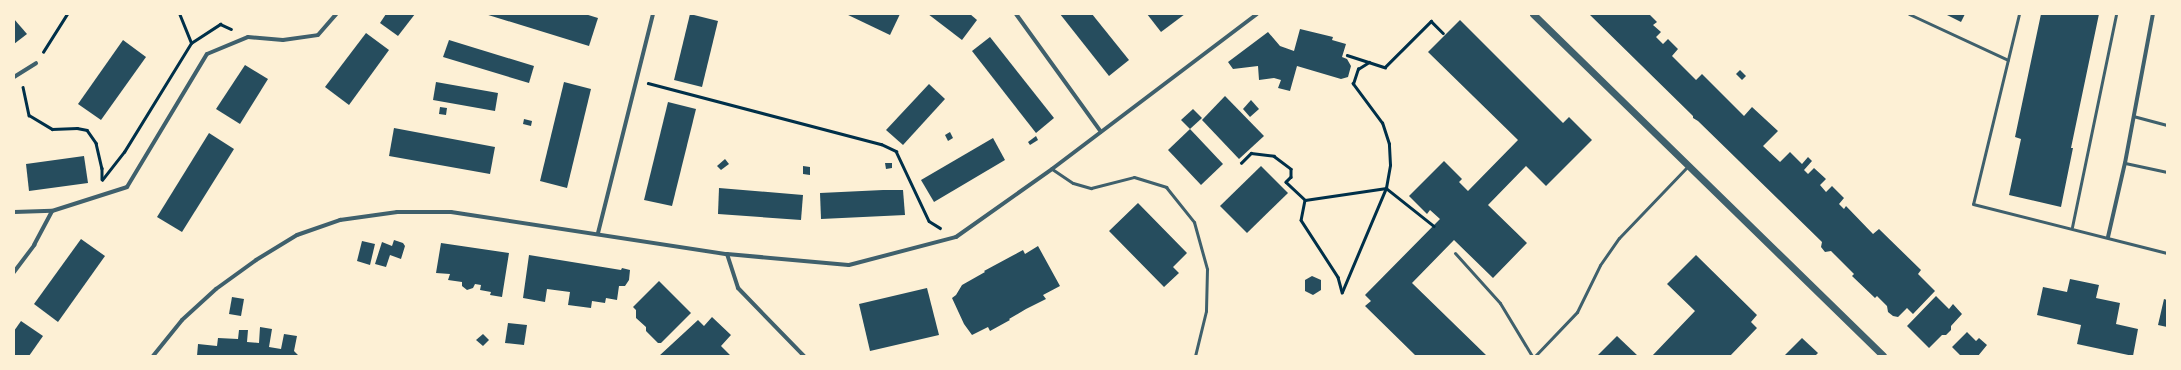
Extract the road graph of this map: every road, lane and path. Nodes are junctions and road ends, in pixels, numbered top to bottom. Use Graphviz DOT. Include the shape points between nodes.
graph roads {
  1 [pos="67,14"];
  2 [pos="133,14"];
  3 [pos="147,14"];
  4 [pos="179,14"];
  5 [pos="336,14"];
  6 [pos="653,14"];
  7 [pos="1016,14"];
  8 [pos="1257,14"];
  9 [pos="1533,14"];
  10 [pos="1909,14"];
  11 [pos="2019,14"];
  12 [pos="2116,14"];
  13 [pos="2153,14"];
  14 [pos="1443,33"];
  15 [pos="248,37"];
  16 [pos="191,43"];
  17 [pos="1347,55"];
  18 [pos="2008,60"];
  19 [pos="36,62"];
  20 [pos="1369,62"];
  21 [pos="16,76"];
  22 [pos="636,80"];
  23 [pos="2133,116"];
  24 [pos="2167,125"];
  25 [pos="1101,132"];
  26 [pos="1241,163"];
  27 [pos="2125,163"];
  28 [pos="1688,166"];
  29 [pos="1052,169"];
  30 [pos="2167,172"];
  31 [pos="1386,188"];
  32 [pos="1305,200"];
  33 [pos="52,211"];
  34 [pos="14,212"];
  35 [pos="1434,226"];
  36 [pos="2072,227"];
  37 [pos="598,233"];
  38 [pos="956,237"];
  39 [pos="2108,237"];
  40 [pos="1454,253"];
  41 [pos="2167,253"];
  42 [pos="727,254"];
  43 [pos="14,272"];
  44 [pos="153,356"];
  45 [pos="804,356"];
  46 [pos="1195,356"];
  47 [pos="1532,356"];
  48 [pos="1536,356"];
  49 [pos="1883,356"];
  1 -- 19 [label="path"];
  2 -- 3 [label="path"];
  4 -- 16 [label="path"];
  5 -- 15 [label="street" via="318,35 283,40"];
  6 -- 22 [label="street"];
  7 -- 25 [label="street"];
  8 -- 25 [label="street"];
  9 -- 28 [label="street"];
  10 -- 18 [label="lane"];
  11 -- 18 [label="lane"];
  12 -- 36 [label="lane"];
  13 -- 23 [label="street"];
  14 -- 20 [label="path" via="1431,21 1385,67"];
  15 -- 16 [label="path" via="220,24"];
  15 -- 33 [label="street" via="207,54 127,187"];
  16 -- 21 [label="path" via="124,152 102,180 96,143 87,130 52,129 29,115 26,95"];
  17 -- 20 [label="path"];
  18 -- 36 [label="lane" via="1973,204"];
  19 -- 21 [label="street"];
  20 -- 31 [label="path" via="1358,69 1352,84 1382,123 1389,144 1390,165"];
  22 -- 37 [label="street"];
  22 -- 38 [label="path" via="881,144 896,151 929,221"];
  23 -- 24 [label="lane"];
  23 -- 27 [label="street"];
  25 -- 29 [label="street"];
  26 -- 32 [label="path" via="1251,153 1274,156 1291,168 1291,177 1286,182"];
  27 -- 30 [label="lane"];
  27 -- 39 [label="street"];
  28 -- 48 [label="lane" via="1619,238 1600,265 1577,312"];
  28 -- 49 [label="street"];
  29 -- 38 [label="street"];
  29 -- 46 [label="lane" via="1073,183 1091,188 1134,177 1166,187 1194,222 1207,269 1206,311"];
  31 -- 32 [label="path"];
  31 -- 32 [label="path" via="1342,292 1338,277 1302,220"];
  31 -- 35 [label="path"];
  33 -- 34 [label="street"];
  33 -- 43 [label="street" via="34,245"];
  36 -- 39 [label="lane"];
  37 -- 42 [label="street"];
  37 -- 44 [label="street" via="451,212 397,212 340,220 297,235 216,289 182,320"];
  38 -- 42 [label="street" via="849,264"];
  39 -- 41 [label="lane"];
  40 -- 47 [label="lane" via="1500,303"];
  42 -- 45 [label="street" via="738,288"];
}
